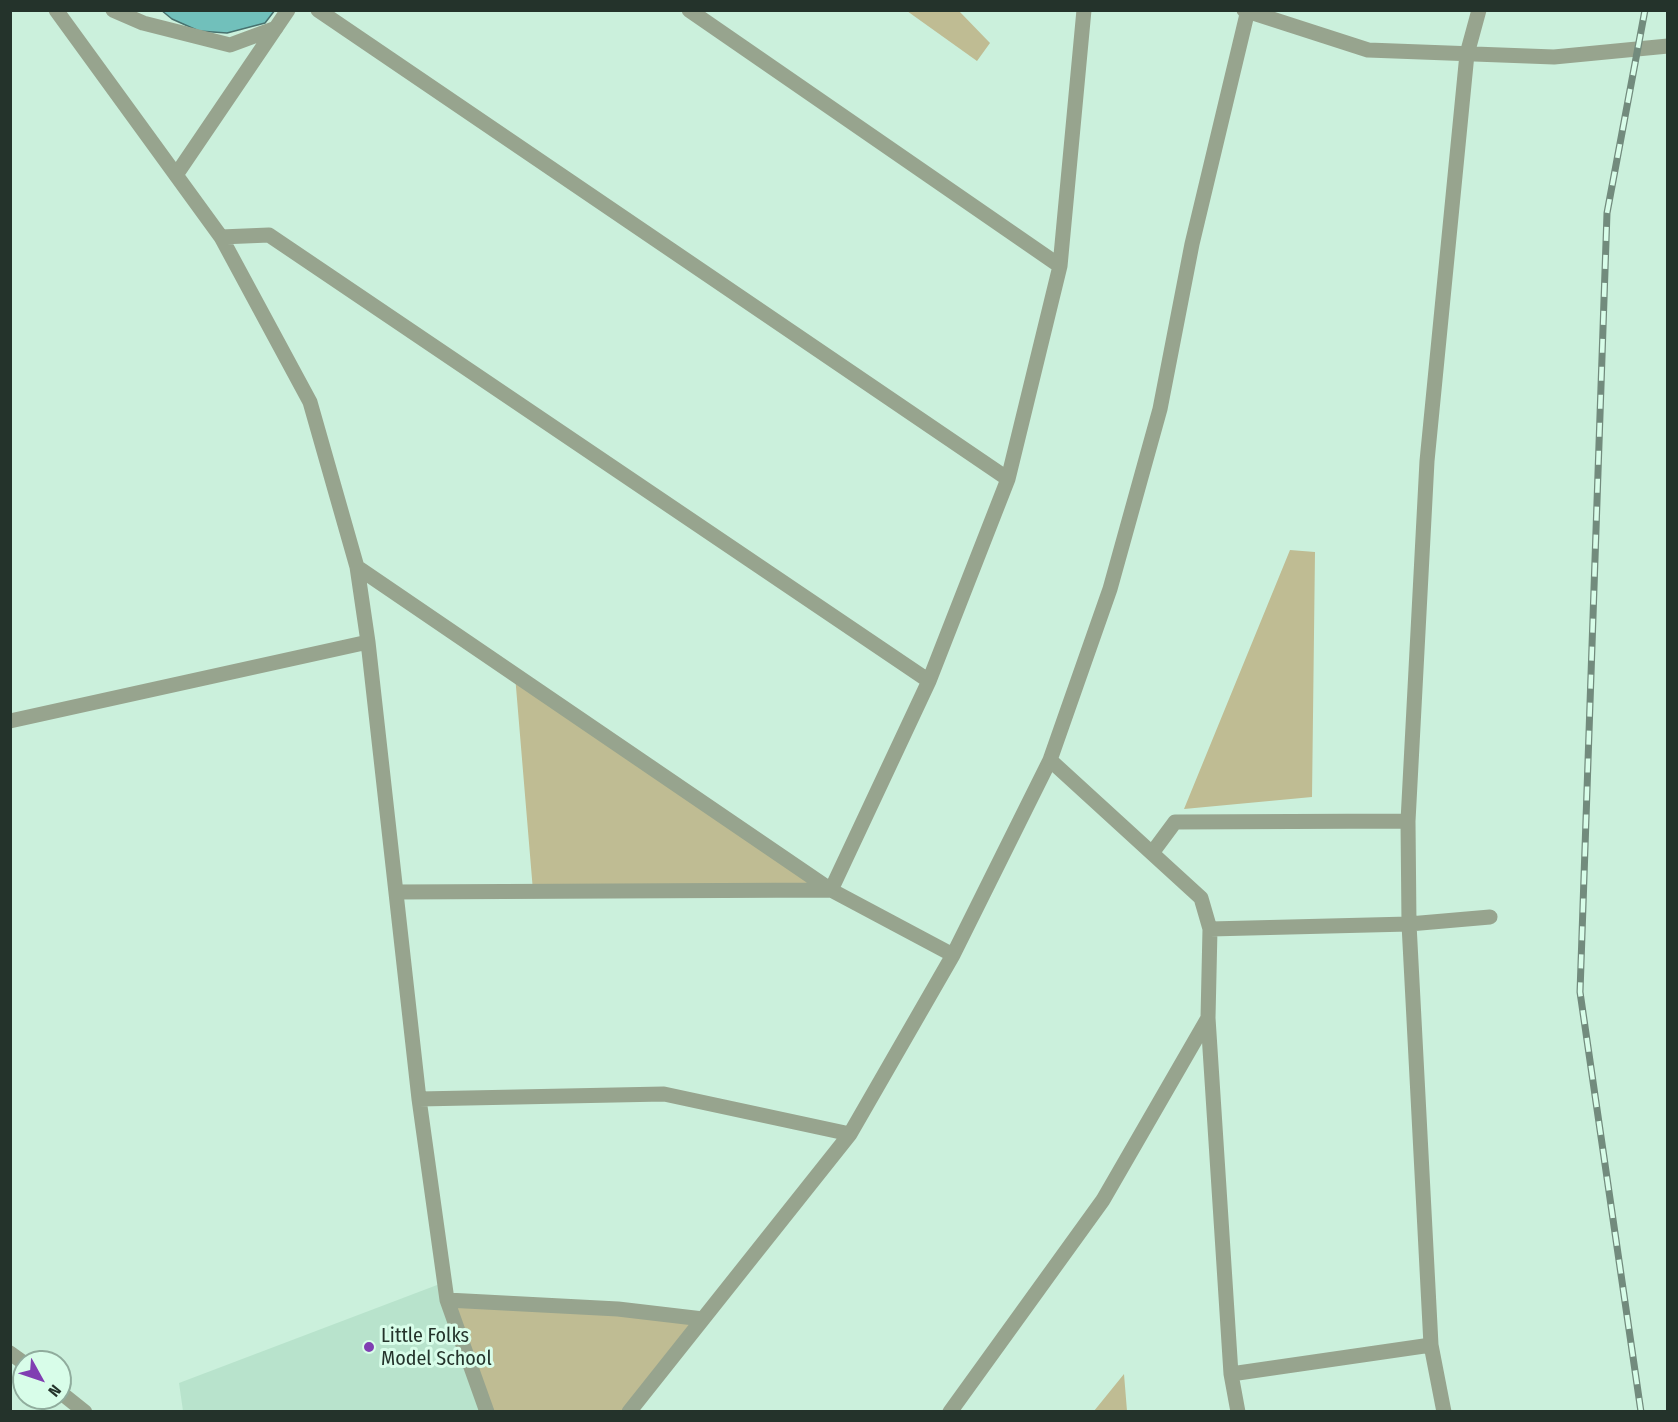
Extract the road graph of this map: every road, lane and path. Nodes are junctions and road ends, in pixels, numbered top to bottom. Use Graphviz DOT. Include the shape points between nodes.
graph roads {
  1 [pos="56,10"];
  2 [pos="113,10"];
  3 [pos="288,10"];
  4 [pos="318,10"];
  5 [pos="689,10"];
  6 [pos="1084,10"];
  7 [pos="1479,10"];
  8 [pos="1247,11"];
  9 [pos="276,28"];
  10 [pos="1668,46"];
  11 [pos="1467,54"];
  12 [pos="176,175"];
  13 [pos="221,237"];
  14 [pos="1060,266"];
  15 [pos="1008,479"];
  16 [pos="357,567"];
  17 [pos="368,642"];
  18 [pos="929,681"];
  19 [pos="10,720"];
  20 [pos="1050,760"];
  21 [pos="1408,821"];
  22 [pos="1152,853"];
  23 [pos="831,890"];
  24 [pos="396,892"];
  25 [pos="1490,916"];
  26 [pos="1409,924"];
  27 [pos="1210,929"];
  28 [pos="953,955"];
  29 [pos="1208,1018"];
  30 [pos="419,1100"];
  31 [pos="850,1134"];
  32 [pos="447,1300"];
  33 [pos="703,1319"];
  34 [pos="1431,1345"];
  35 [pos="1231,1374"];
  36 [pos="958,1408"];
  37 [pos="487,1412"];
  38 [pos="629,1412"];
  39 [pos="1238,1412"];
  40 [pos="1444,1412"];
  1 -- 12 [label="street"];
  2 -- 9 [label="street" via="144,23 230,45"];
  3 -- 9 [label="street"];
  4 -- 15 [label="street"];
  5 -- 14 [label="street"];
  6 -- 14 [label="street"];
  7 -- 11 [label="street"];
  8 -- 11 [label="street" via="1368,50"];
  8 -- 20 [label="street" via="1192,244 1160,409 1110,589"];
  9 -- 12 [label="street"];
  10 -- 11 [label="street" via="1554,57"];
  11 -- 21 [label="street" via="1427,461"];
  12 -- 13 [label="street"];
  13 -- 16 [label="street" via="310,402"];
  13 -- 18 [label="street" via="269,235"];
  14 -- 15 [label="street"];
  15 -- 18 [label="street"];
  16 -- 17 [label="street"];
  16 -- 23 [label="street"];
  17 -- 19 [label="street"];
  17 -- 24 [label="street"];
  18 -- 23 [label="street"];
  20 -- 22 [label="street"];
  20 -- 28 [label="street"];
  21 -- 22 [label="street" via="1175,822"];
  21 -- 26 [label="street"];
  22 -- 27 [label="street" via="1201,898"];
  23 -- 24 [label="street"];
  23 -- 28 [label="street"];
  24 -- 30 [label="street"];
  25 -- 26 [label="street"];
  26 -- 27 [label="street"];
  26 -- 34 [label="street"];
  27 -- 29 [label="street"];
  28 -- 31 [label="street"];
  29 -- 35 [label="street"];
  29 -- 36 [label="street" via="1103,1200"];
  30 -- 31 [label="street" via="664,1095"];
  30 -- 32 [label="street"];
  31 -- 33 [label="street"];
  32 -- 33 [label="street" via="618,1309"];
  32 -- 37 [label="street"];
  33 -- 38 [label="street"];
  34 -- 35 [label="street"];
  34 -- 40 [label="street"];
  35 -- 39 [label="street"];
}
